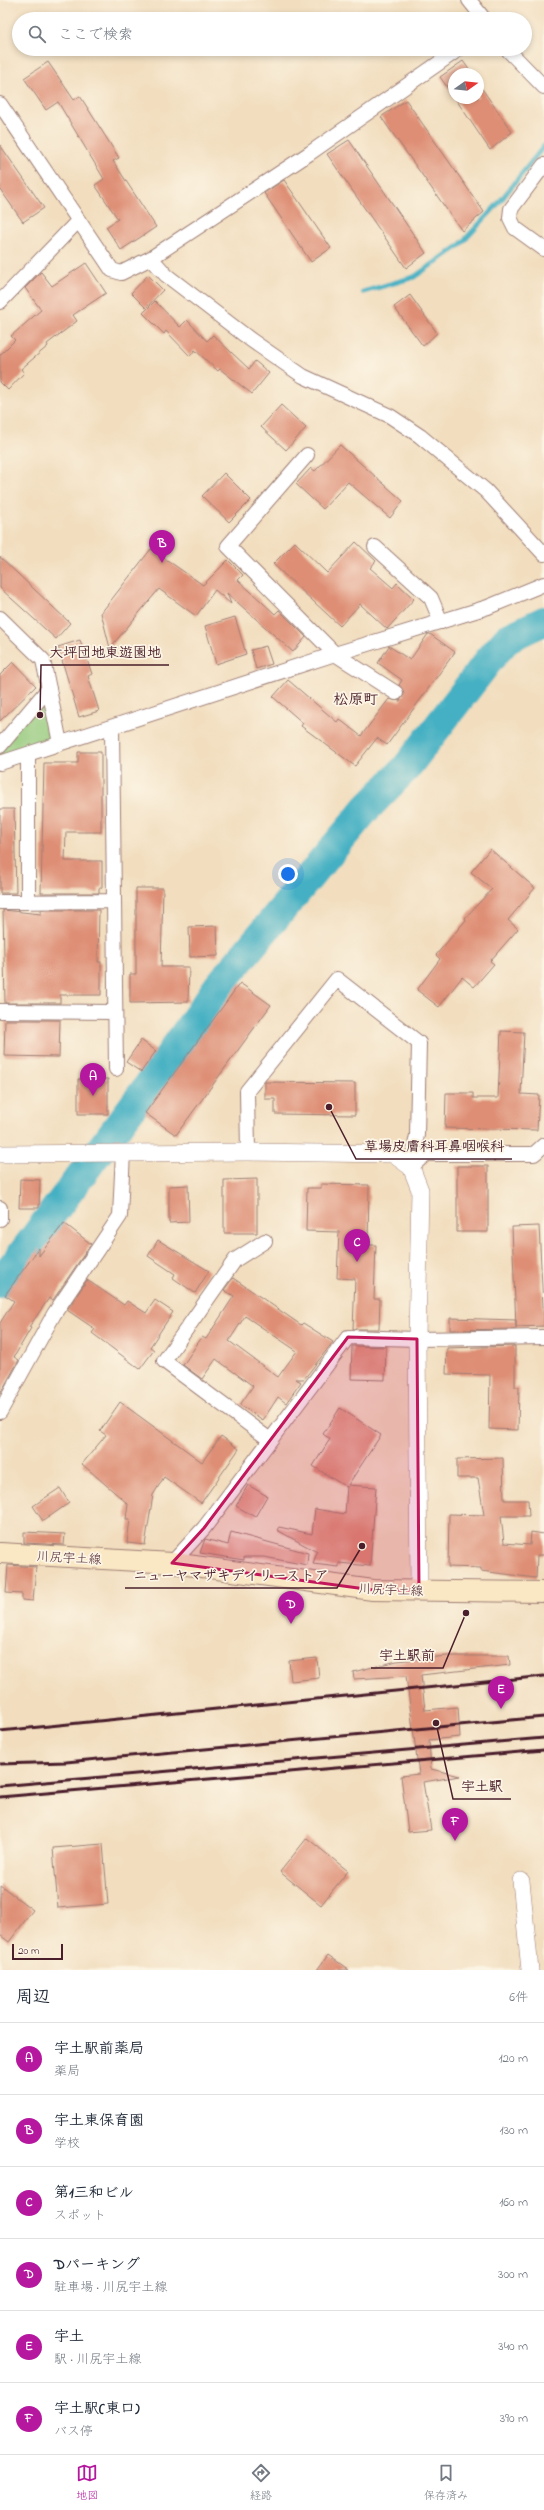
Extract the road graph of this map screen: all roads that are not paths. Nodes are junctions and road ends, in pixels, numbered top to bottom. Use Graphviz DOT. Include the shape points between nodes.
graph roads {
  1 [pos="469,0"];
  2 [pos="478,12"];
  3 [pos="450,56"];
  4 [pos="514,56"];
  5 [pos="544,87"];
  6 [pos="0,104"];
  7 [pos="544,165"];
  8 [pos="78,221"];
  9 [pos="544,249"];
  10 [pos="151,258"];
  11 [pos="0,302"];
  12 [pos="307,455"];
  13 [pos="374,547"];
  14 [pos="544,554"];
  15 [pos="544,584"];
  16 [pos="0,618"];
  17 [pos="441,622"];
  18 [pos="335,654"];
  19 [pos="49,688"];
  20 [pos="396,693"];
  21 [pos="112,728"];
  22 [pos="60,743"];
  23 [pos="0,746"];
  24 [pos="28,754"];
  25 [pos="0,763"];
  26 [pos="113,901"];
  27 [pos="0,902"];
  28 [pos="28,902"];
  29 [pos="0,1011"];
  30 [pos="114,1012"];
  31 [pos="116,1070"];
  32 [pos="544,1145"];
  33 [pos="123,1152"];
  34 [pos="248,1152"];
  35 [pos="0,1154"];
  36 [pos="411,1168"];
  37 [pos="0,1208"];
  38 [pos="0,1219"];
  39 [pos="265,1241"];
  40 [pos="544,1337"];
  41 [pos="417,1339"];
  42 [pos="0,1412"];
  43 [pos="270,1440"];
  44 [pos="0,1553"];
  45 [pos="172,1563"];
  46 [pos="419,1590"];
  47 [pos="544,1592"];
  48 [pos="521,1881"];
  49 [pos="530,1970"];
  1 -- 2 [label="street"];
  3 -- 10 [label="street" via="310,153"];
  4 -- 5 [label="street"];
  6 -- 8 [label="street"];
  7 -- 9 [label="street" via="510,209 510,218 515,228"];
  8 -- 10 [label="street" via="112,270 121,274"];
  8 -- 11 [label="street"];
  10 -- 14 [label="street" via="166,275 303,376 390,416 420,436 486,491"];
  12 -- 18 [label="street" via="228,546"];
  13 -- 17 [label="street" via="431,598"];
  15 -- 17 [label="street" via="488,607"];
  16 -- 19 [label="street" via="44,660"];
  17 -- 18 [label="street"];
  18 -- 20 [label="street"];
  18 -- 21 [label="street"];
  19 -- 22 [label="street"];
  19 -- 23 [label="street"];
  21 -- 22 [label="street"];
  21 -- 26 [label="street"];
  22 -- 24 [label="street"];
  24 -- 25 [label="street"];
  24 -- 28 [label="street"];
  26 -- 28 [label="street"];
  26 -- 30 [label="street"];
  27 -- 28 [label="street"];
  29 -- 30 [label="street"];
  30 -- 31 [label="street"];
  32 -- 36 [label="street" via="534,1154 426,1154"];
  33 -- 34 [label="street"];
  33 -- 35 [label="street"];
  33 -- 42 [label="street" via="120,1216 54,1314"];
  34 -- 36 [label="street" via="393,1154"];
  34 -- 36 [label="street" via="247,1091 337,978 419,1042 417,1135"];
  36 -- 41 [label="street" via="420,1190"];
  37 -- 38 [label="street"];
  39 -- 43 [label="street" via="234,1260 164,1361"];
  40 -- 41 [label="street"];
  41 -- 43 [label="street" via="348,1337"];
  41 -- 46 [label="street"];
  43 -- 45 [label="street" via="204,1528"];
  44 -- 45 [label="main road, 川尻宇土線"];
  45 -- 46 [label="main road, 川尻宇土線" via="373,1590"];
  46 -- 47 [label="main road, 川尻宇土線"];
  48 -- 49 [label="street"];
}
